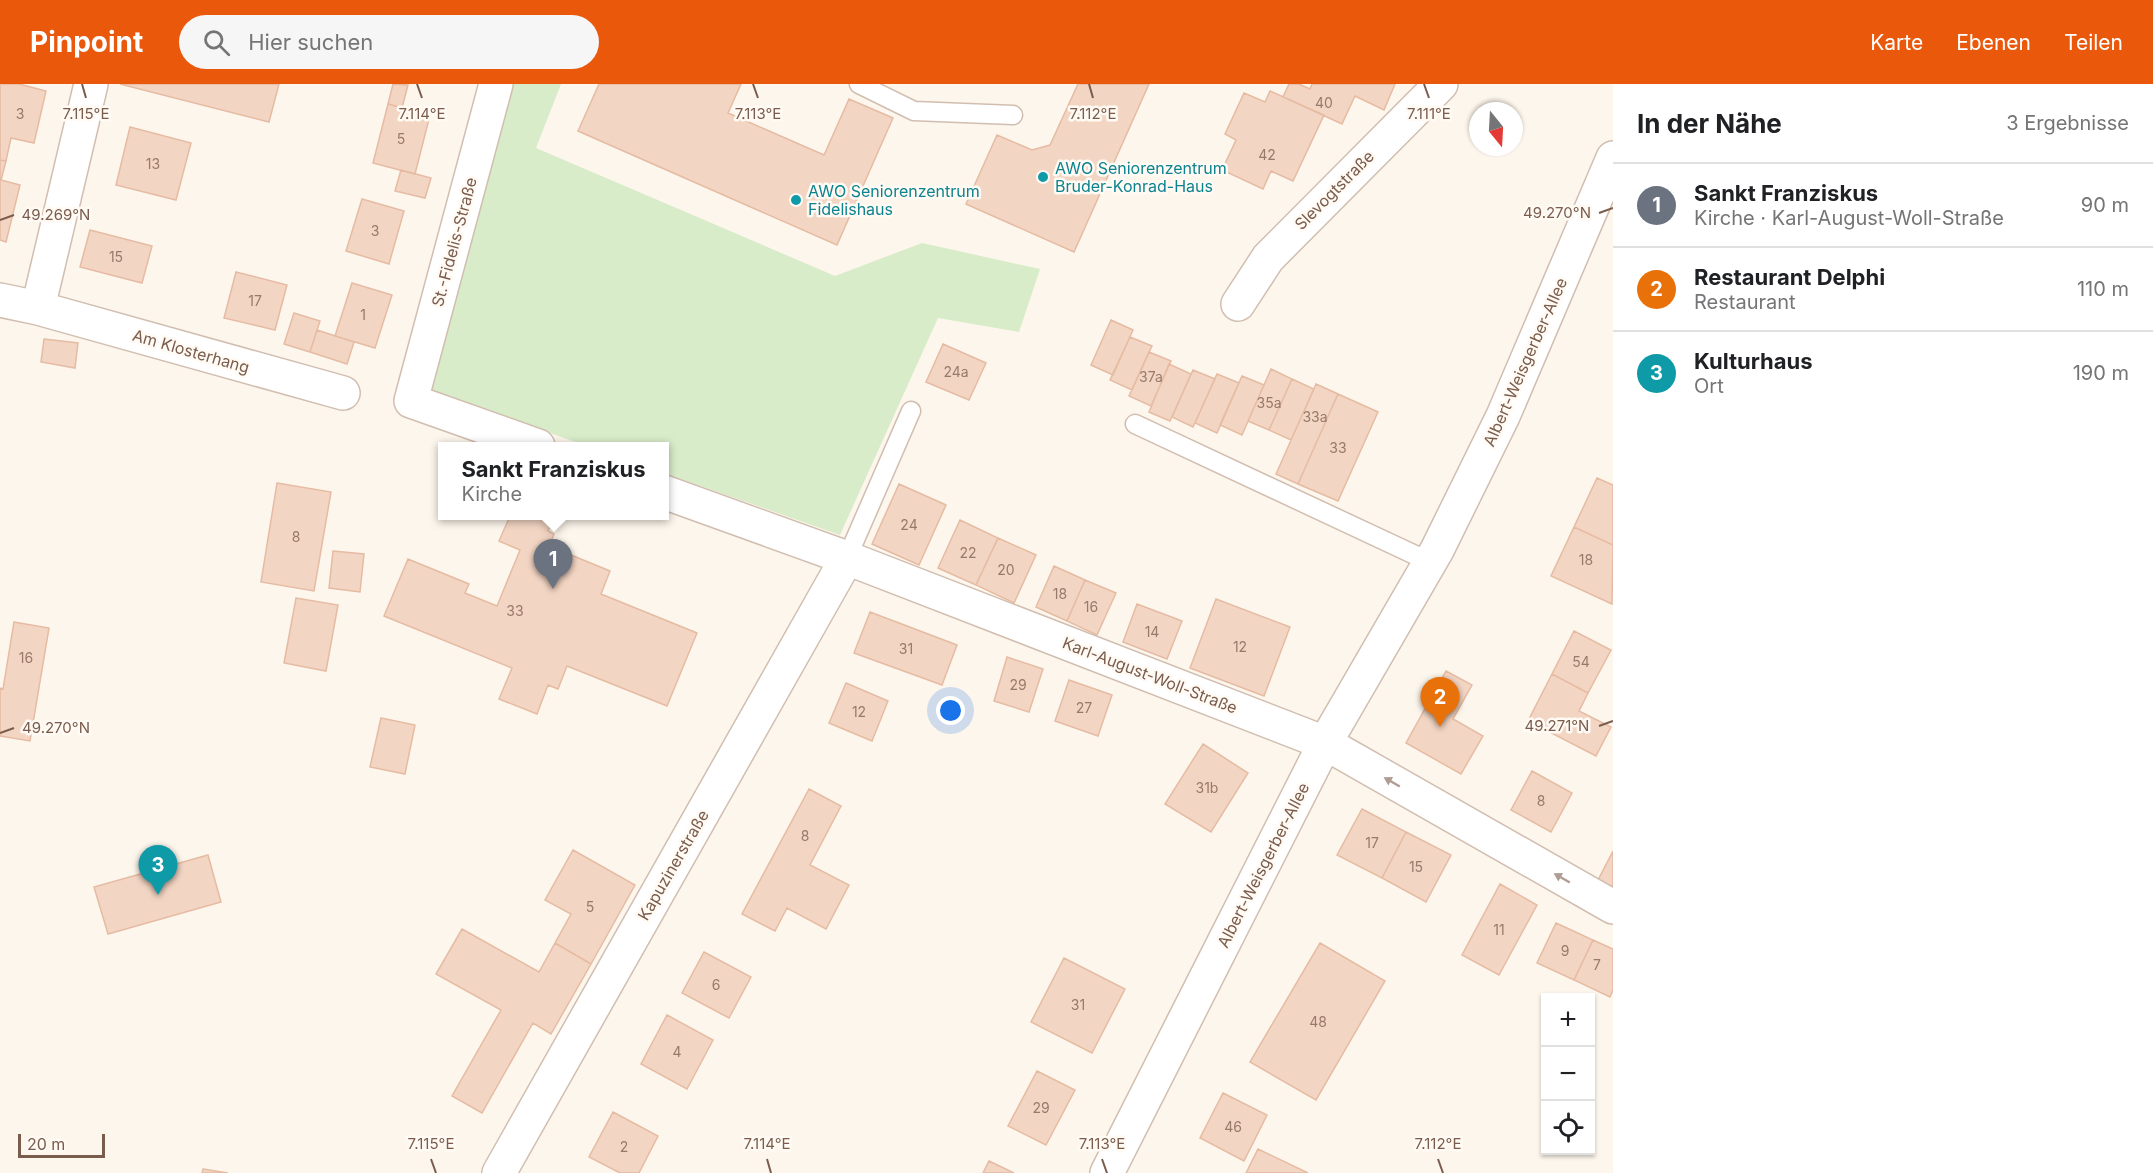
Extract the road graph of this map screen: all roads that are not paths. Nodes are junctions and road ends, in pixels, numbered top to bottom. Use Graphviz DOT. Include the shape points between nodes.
graph roads {
  1 [pos="91,84"];
  2 [pos="496,84"];
  3 [pos="859,84"];
  4 [pos="1441,84"];
  5 [pos="1013,115"];
  6 [pos="1613,158"];
  7 [pos="0,300"];
  8 [pos="1238,304"];
  9 [pos="39,308"];
  10 [pos="343,393"];
  11 [pos="911,411"];
  12 [pos="1135,424"];
  13 [pos="524,442"];
  14 [pos="669,494"];
  15 [pos="847,558"];
  16 [pos="1430,562"];
  17 [pos="1325,743"];
  18 [pos="1613,907"];
  19 [pos="499,1173"];
  20 [pos="1107,1173"];
  1 -- 9 [label="street"];
  2 -- 13 [label="street, St.-Fidelis-Straße" via="411,401"];
  3 -- 5 [label="lane" via="914,111"];
  4 -- 8 [label="street, Slevogtstraße" via="1268,258"];
  6 -- 16 [label="street, Albert-Weisgerber-Allee" via="1503,416"];
  7 -- 9 [label="street, Am Klosterhang"];
  9 -- 10 [label="street, Am Klosterhang"];
  11 -- 15 [label="lane"];
  12 -- 16 [label="lane"];
  14 -- 15 [label="street, Karl-August-Woll-Straße"];
  15 -- 17 [label="street, Karl-August-Woll-Straße"];
  15 -- 19 [label="street, Kapuzinerstraße"];
  16 -- 17 [label="street, Albert-Weisgerber-Allee"];
  18 -- 17 [label="street, Karl-August-Woll-Straße, one-way"];
  17 -- 20 [label="street, Albert-Weisgerber-Allee"];
}
